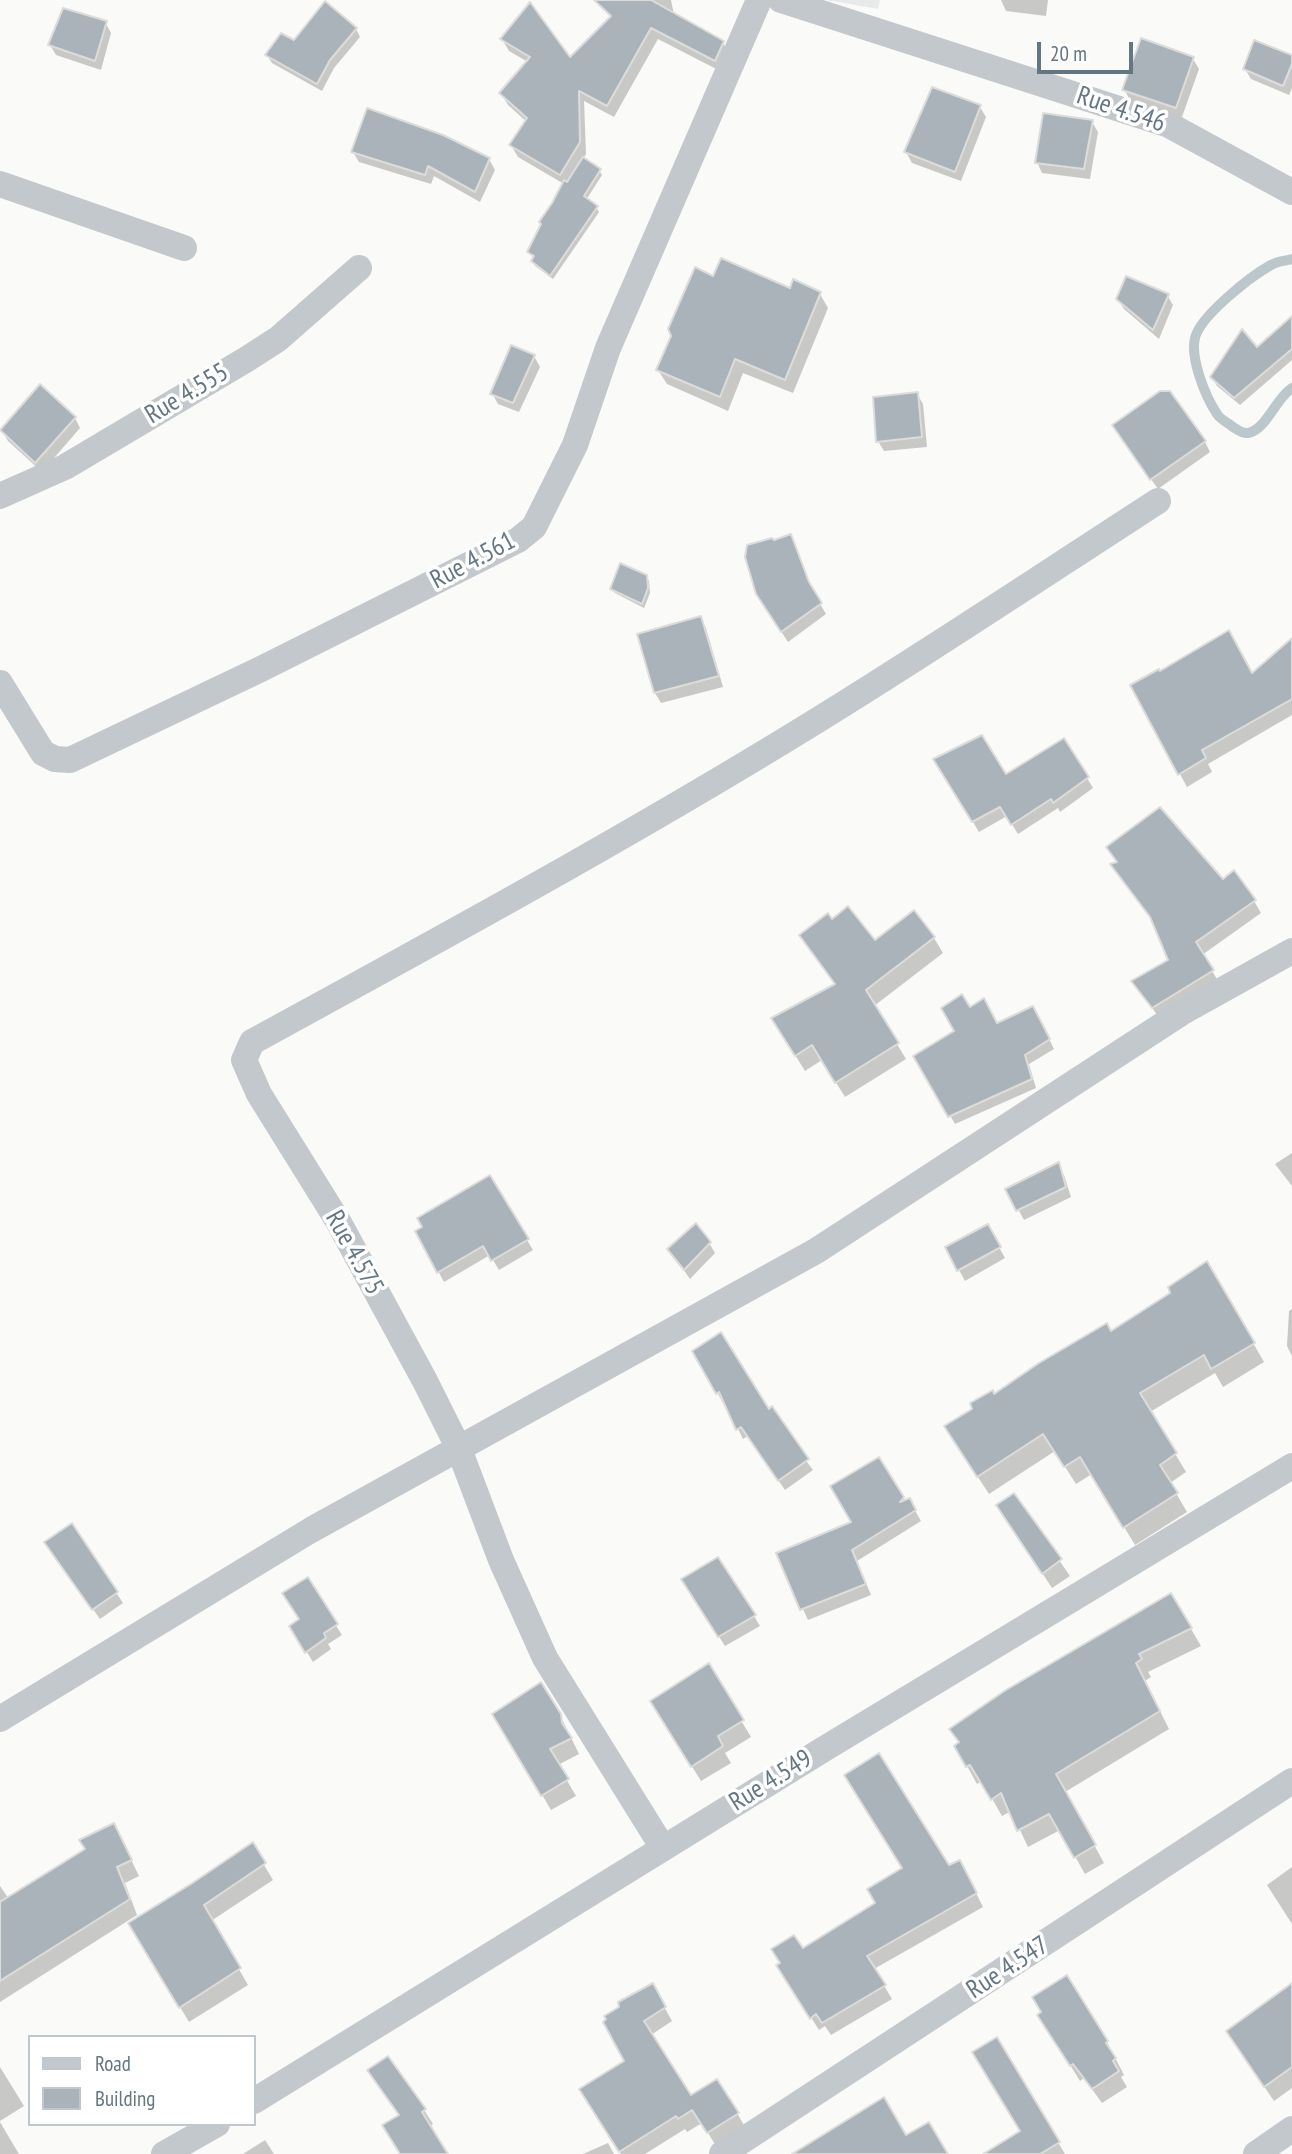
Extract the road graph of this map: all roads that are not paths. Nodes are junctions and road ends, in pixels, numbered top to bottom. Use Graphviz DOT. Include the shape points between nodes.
graph roads {
  1 [pos="758,0"];
  2 [pos="781,0"];
  3 [pos="0,184"];
  4 [pos="1292,192"];
  5 [pos="184,248"];
  6 [pos="359,268"];
  7 [pos="0,496"];
  8 [pos="1158,501"];
  9 [pos="0,683"];
  10 [pos="1292,951"];
  11 [pos="459,1449"];
  12 [pos="1292,1466"];
  13 [pos="0,1719"];
  14 [pos="1292,1781"];
  15 [pos="663,1848"];
  16 [pos="256,2100"];
  17 [pos="213,2126"];
  18 [pos="1292,2129"];
  19 [pos="164,2154"];
  20 [pos="722,2154"];
  21 [pos="1256,2154"];
  1 -- 9 [label="street, Rue 4.561" via="608,348 575,445 534,527 469,565 70,760 55,760 43,752"];
  2 -- 4 [label="street, Rue 4.546" via="1169,125"];
  3 -- 5 [label="street"];
  6 -- 7 [label="street, Rue 4.555" via="278,339 247,359 65,467"];
  8 -- 11 [label="street, Rue 4.575" via="703,789 252,1042 244,1060 259,1094 344,1233"];
  10 -- 11 [label="street" via="1181,1013 816,1251"];
  11 -- 13 [label="street" via="312,1530"];
  11 -- 15 [label="street, Rue 4.575" via="545,1658"];
  12 -- 15 [label="street, Rue 4.549"];
  14 -- 20 [label="street, Rue 4.547"];
  15 -- 16 [label="street, Rue 4.549"];
  17 -- 19 [label="street"];
  18 -- 21 [label="street"];
}
